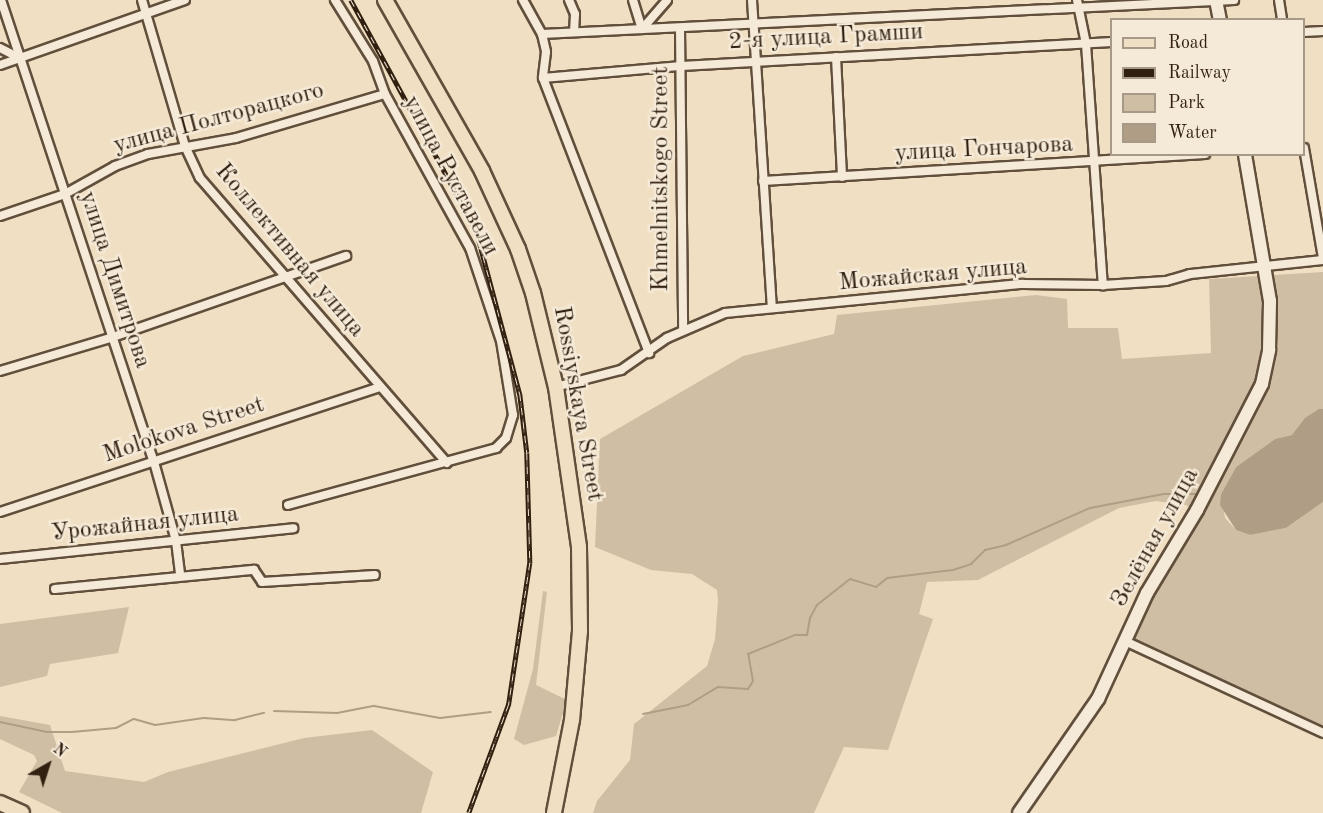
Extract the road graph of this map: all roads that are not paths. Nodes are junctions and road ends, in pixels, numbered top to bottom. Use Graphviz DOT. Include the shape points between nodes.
graph roads {
  1 [pos="1,0"];
  2 [pos="142,0"];
  3 [pos="185,0"];
  4 [pos="335,0"];
  5 [pos="385,0"];
  6 [pos="393,0"];
  7 [pos="523,0"];
  8 [pos="569,0"];
  9 [pos="633,0"];
  10 [pos="667,0"];
  11 [pos="752,0"];
  12 [pos="1234,0"];
  13 [pos="1280,0"];
  14 [pos="1216,1"];
  15 [pos="1079,4"];
  16 [pos="147,15"];
  17 [pos="1220,18"];
  18 [pos="1282,18"];
  19 [pos="754,24"];
  20 [pos="680,28"];
  21 [pos="642,29"];
  22 [pos="1323,31"];
  23 [pos="574,32"];
  24 [pos="1305,32"];
  25 [pos="542,34"];
  26 [pos="1110,42"];
  27 [pos="1086,44"];
  28 [pos="0,48"];
  29 [pos="836,57"];
  30 [pos="20,58"];
  31 [pos="756,61"];
  32 [pos="0,65"];
  33 [pos="681,66"];
  34 [pos="543,78"];
  35 [pos="385,94"];
  36 [pos="185,146"];
  37 [pos="1305,154"];
  38 [pos="1181,156"];
  39 [pos="1245,156"];
  40 [pos="1095,163"];
  41 [pos="842,177"];
  42 [pos="764,181"];
  43 [pos="65,194"];
  44 [pos="0,216"];
  45 [pos="346,256"];
  46 [pos="1323,259"];
  47 [pos="1265,266"];
  48 [pos="283,279"];
  49 [pos="1103,285"];
  50 [pos="772,307"];
  51 [pos="683,330"];
  52 [pos="112,337"];
  53 [pos="649,353"];
  54 [pos="0,371"];
  55 [pos="563,385"];
  56 [pos="380,387"];
  57 [pos="154,462"];
  58 [pos="447,464"];
  59 [pos="288,505"];
  60 [pos="0,512"];
  61 [pos="293,528"];
  62 [pos="176,541"];
  63 [pos="0,559"];
  64 [pos="375,575"];
  65 [pos="180,576"];
  66 [pos="55,589"];
  67 [pos="1125,641"];
  68 [pos="1323,733"];
  69 [pos="0,803"];
  70 [pos="22,813"];
  71 [pos="554,813"];
  72 [pos="562,813"];
  73 [pos="1019,813"];
  1 -- 30 [label="street, улица Димитрова"];
  2 -- 16 [label="street, Коллективная улица"];
  3 -- 16 [label="street"];
  4 -- 35 [label="street, улица Руставели" via="373,61"];
  5 -- 71 [label="main road, Rossiyskaya Street" via="482,171 518,249 533,292 556,387 579,547 580,631 572,720"];
  6 -- 55 [label="main road, Rossiyskaya Street" via="488,168 524,246 540,290"];
  7 -- 25 [label="street"];
  8 -- 23 [label="street" via="575,14"];
  9 -- 21 [label="street"];
  10 -- 21 [label="street"];
  11 -- 19 [label="street"];
  12 -- 14 [label="street"];
  13 -- 18 [label="street"];
  14 -- 15 [label="street"];
  14 -- 17 [label="street"];
  15 -- 19 [label="street"];
  15 -- 27 [label="street"];
  16 -- 30 [label="street"];
  16 -- 36 [label="street, Коллективная улица"];
  19 -- 20 [label="street"];
  19 -- 31 [label="street"];
  20 -- 21 [label="street"];
  20 -- 33 [label="street, Khmelnitskogo Street"];
  21 -- 23 [label="street"];
  22 -- 24 [label="street"];
  23 -- 25 [label="street"];
  25 -- 34 [label="street" via="546,52"];
  26 -- 27 [label="street, 2-я улица Грамши"];
  27 -- 29 [label="street, 2-я улица Грамши"];
  27 -- 40 [label="street"];
  28 -- 30 [label="street"];
  29 -- 31 [label="street, 2-я улица Грамши"];
  29 -- 41 [label="street"];
  30 -- 32 [label="street"];
  30 -- 43 [label="street, улица Димитрова"];
  31 -- 33 [label="street, 2-я улица Грамши"];
  31 -- 42 [label="street"];
  33 -- 34 [label="street, 2-я улица Грамши"];
  33 -- 51 [label="street, Khmelnitskogo Street"];
  34 -- 53 [label="street"];
  35 -- 36 [label="street, улица Полторацкого" via="236,138"];
  35 -- 58 [label="street, улица Руставели" via="470,248 501,340 513,415 506,438 496,448"];
  36 -- 43 [label="street, улица Полторацкого" via="114,166"];
  36 -- 48 [label="street, Коллективная улица" via="200,178"];
  37 -- 46 [label="street"];
  38 -- 40 [label="street, улица Гончарова"];
  39 -- 47 [label="street, Зелёная улица"];
  40 -- 41 [label="street, улица Гончарова"];
  40 -- 49 [label="street"];
  41 -- 42 [label="street, улица Гончарова"];
  42 -- 50 [label="street"];
  43 -- 44 [label="street, улица Полторацкого"];
  43 -- 52 [label="street, улица Димитрова"];
  45 -- 48 [label="street"];
  46 -- 47 [label="street, Можайская улица"];
  47 -- 49 [label="street, Можайская улица"];
  47 -- 67 [label="street, Зелёная улица" via="1271,333 1262,384 1197,510 1147,592"];
  48 -- 52 [label="street"];
  48 -- 56 [label="street, Коллективная улица"];
  49 -- 50 [label="street, Можайская улица" via="1023,284 809,307"];
  50 -- 51 [label="street, Можайская улица" via="725,313"];
  51 -- 53 [label="street, Можайская улица"];
  52 -- 54 [label="street"];
  52 -- 57 [label="street, улица Димитрова"];
  53 -- 55 [label="street, Можайская улица" via="621,370"];
  55 -- 72 [label="main road, Rossiyskaya Street" via="585,546 587,630 579,722"];
  56 -- 57 [label="street, Molokova Street"];
  56 -- 58 [label="street, Коллективная улица"];
  57 -- 60 [label="street, Molokova Street"];
  57 -- 62 [label="street, улица Димитрова"];
  58 -- 59 [label="street"];
  61 -- 62 [label="street, Урожайная улица"];
  62 -- 63 [label="street, Урожайная улица"];
  62 -- 65 [label="street, улица Димитрова"];
  64 -- 65 [label="street" via="262,582 254,570"];
  65 -- 66 [label="street"];
  67 -- 68 [label="street"];
  67 -- 73 [label="street, Зелёная улица" via="1098,699"];
  69 -- 70 [label="main road"];
}
